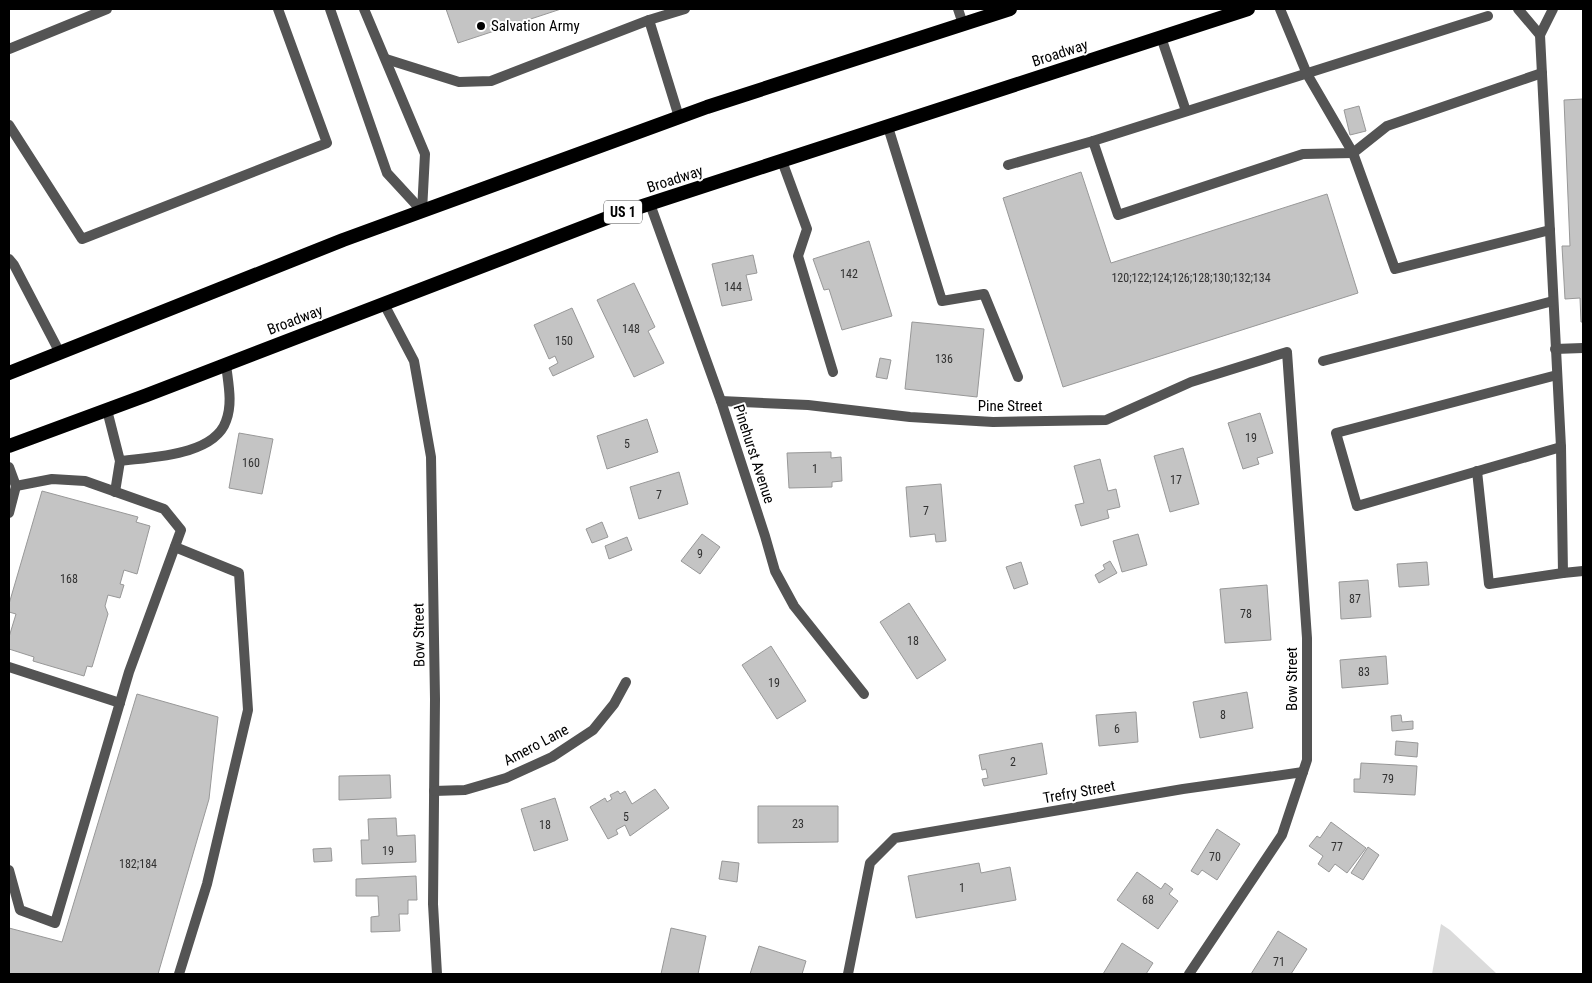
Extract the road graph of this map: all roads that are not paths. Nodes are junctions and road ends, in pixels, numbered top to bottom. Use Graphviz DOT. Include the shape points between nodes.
graph roads {
  1 [pos="107,9"];
  2 [pos="278,9"];
  3 [pos="330,9"];
  4 [pos="364,9"];
  5 [pos="685,9"];
  6 [pos="958,9"];
  7 [pos="1010,9"];
  8 [pos="1248,9"];
  9 [pos="1280,9"];
  10 [pos="1518,9"];
  11 [pos="1553,9"];
  12 [pos="1488,16"];
  13 [pos="649,20"];
  14 [pos="963,24"];
  15 [pos="1540,35"];
  16 [pos="1161,36"];
  17 [pos="9,49"];
  18 [pos="386,59"];
  19 [pos="1542,73"];
  20 [pos="1306,74"];
  21 [pos="1186,111"];
  22 [pos="679,117"];
  23 [pos="9,125"];
  24 [pos="888,126"];
  25 [pos="1093,141"];
  26 [pos="1353,153"];
  27 [pos="782,161"];
  28 [pos="1008,165"];
  29 [pos="650,204"];
  30 [pos="422,211"];
  31 [pos="1550,230"];
  32 [pos="9,259"];
  33 [pos="1553,301"];
  34 [pos="384,304"];
  35 [pos="1583,348"];
  36 [pos="1556,349"];
  37 [pos="1287,352"];
  38 [pos="60,353"];
  39 [pos="1323,361"];
  40 [pos="226,364"];
  41 [pos="833,372"];
  42 [pos="9,373"];
  43 [pos="1557,375"];
  44 [pos="1018,377"];
  45 [pos="721,401"];
  46 [pos="107,410"];
  47 [pos="9,446"];
  48 [pos="1561,447"];
  49 [pos="120,461"];
  50 [pos="9,467"];
  51 [pos="1477,471"];
  52 [pos="16,486"];
  53 [pos="115,492"];
  54 [pos="9,513"];
  55 [pos="175,547"];
  56 [pos="1583,571"];
  57 [pos="1563,573"];
  58 [pos="9,667"];
  59 [pos="626,682"];
  60 [pos="864,694"];
  61 [pos="120,702"];
  62 [pos="1303,772"];
  63 [pos="434,792"];
  64 [pos="9,870"];
  65 [pos="178,974"];
  66 [pos="437,974"];
  67 [pos="848,974"];
  68 [pos="1188,974"];
  1 -- 17 [label="street"];
  2 -- 23 [label="street" via="327,142 82,239"];
  3 -- 30 [label="street" via="387,172"];
  4 -- 18 [label="street"];
  5 -- 13 [label="street"];
  6 -- 14 [label="street"];
  7 -- 14 [label="highway"];
  8 -- 16 [label="highway, Broadway / US 1"];
  9 -- 20 [label="street"];
  10 -- 15 [label="street"];
  11 -- 15 [label="street"];
  12 -- 20 [label="street"];
  13 -- 18 [label="street" via="491,81 459,82"];
  13 -- 22 [label="street"];
  14 -- 22 [label="highway"];
  15 -- 19 [label="street"];
  16 -- 21 [label="street"];
  16 -- 24 [label="highway, Broadway / US 1"];
  18 -- 30 [label="street" via="425,154"];
  19 -- 26 [label="street" via="1387,126"];
  19 -- 31 [label="street"];
  20 -- 21 [label="street"];
  20 -- 26 [label="street"];
  21 -- 25 [label="street"];
  22 -- 30 [label="highway"];
  24 -- 27 [label="highway, Broadway / US 1"];
  24 -- 44 [label="street" via="942,301 984,294"];
  25 -- 26 [label="street" via="1118,215 1303,154"];
  25 -- 28 [label="street"];
  26 -- 31 [label="street" via="1395,269"];
  27 -- 29 [label="highway, Broadway / US 1"];
  27 -- 41 [label="street" via="808,229 798,256"];
  29 -- 34 [label="highway, Broadway / US 1"];
  29 -- 45 [label="street, Pinehurst Avenue"];
  30 -- 38 [label="highway"];
  31 -- 33 [label="street"];
  32 -- 38 [label="street"];
  33 -- 36 [label="street"];
  33 -- 39 [label="street"];
  34 -- 40 [label="highway, Broadway / US 1"];
  34 -- 63 [label="street, Bow Street" via="414,361 431,457 436,699"];
  35 -- 36 [label="street"];
  36 -- 43 [label="street"];
  37 -- 45 [label="street, Pine Street" via="1191,382 1106,420 993,422 910,417 808,405"];
  37 -- 62 [label="street, Bow Street" via="1307,638 1307,760"];
  38 -- 42 [label="highway"];
  40 -- 46 [label="highway, Broadway / US 1"];
  40 -- 49 [label="street" via="230,399 220,433 177,454"];
  43 -- 48 [label="street"];
  43 -- 51 [label="street" via="1336,433 1356,506"];
  45 -- 60 [label="street, Pinehurst Avenue" via="775,570 794,606"];
  46 -- 47 [label="highway, Broadway / US 1"];
  46 -- 49 [label="street"];
  48 -- 51 [label="street"];
  48 -- 57 [label="street"];
  49 -- 53 [label="street"];
  50 -- 52 [label="street"];
  51 -- 57 [label="street" via="1489,584"];
  52 -- 53 [label="street" via="52,478 85,482"];
  52 -- 54 [label="street"];
  53 -- 55 [label="street" via="164,509 181,530"];
  55 -- 61 [label="street"];
  55 -- 65 [label="street" via="239,573 248,710 207,884"];
  56 -- 57 [label="street"];
  58 -- 61 [label="street"];
  59 -- 63 [label="street, Amero Lane" via="614,704 593,730 552,757 506,778 465,790"];
  61 -- 64 [label="street" via="55,923 20,910"];
  62 -- 67 [label="street, Trefry Street" via="895,838 870,864"];
  62 -- 68 [label="street, Bow Street" via="1282,835"];
  63 -- 66 [label="street, Bow Street" via="433,904"];
}
